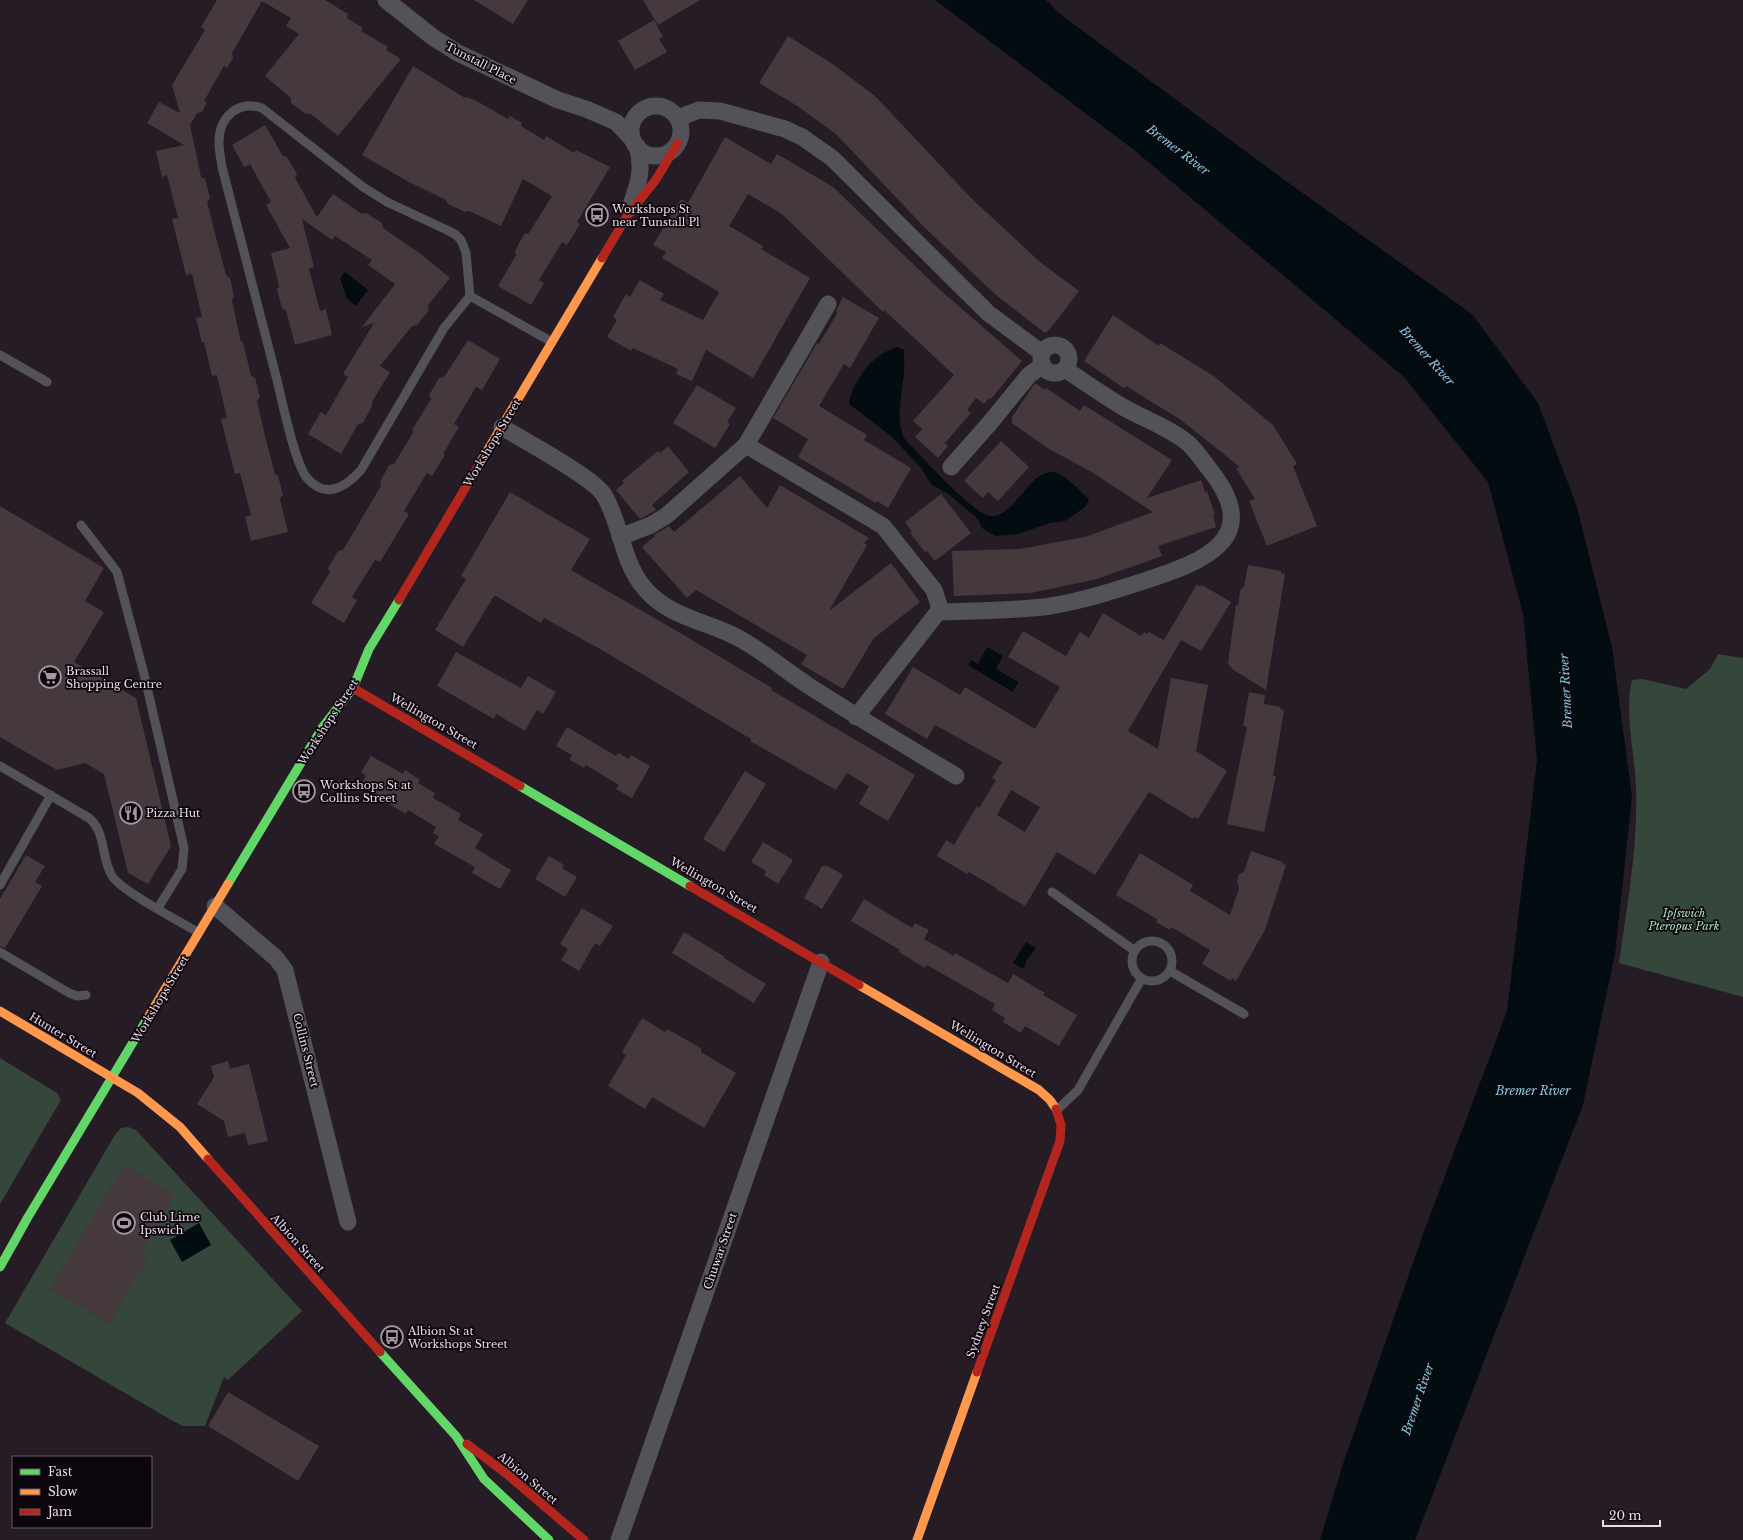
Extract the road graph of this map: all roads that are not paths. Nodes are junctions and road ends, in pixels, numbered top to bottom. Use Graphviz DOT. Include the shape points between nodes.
graph roads {
  1 [pos="386,0"];
  2 [pos="586,109"];
  3 [pos="640,111"];
  4 [pos="678,118"];
  5 [pos="635,143"];
  6 [pos="678,143"];
  7 [pos="627,216"];
  8 [pos="470,296"];
  9 [pos="828,304"];
  10 [pos="552,342"];
  11 [pos="0,355"];
  12 [pos="1043,359"];
  13 [pos="1065,369"];
  14 [pos="47,382"];
  15 [pos="502,427"];
  16 [pos="746,445"];
  17 [pos="951,467"];
  18 [pos="81,525"];
  19 [pos="620,537"];
  20 [pos="938,612"];
  21 [pos="353,688"];
  22 [pos="856,717"];
  23 [pos="0,766"];
  24 [pos="956,776"];
  25 [pos="51,796"];
  26 [pos="0,885"];
  27 [pos="1052,892"];
  28 [pos="215,906"];
  29 [pos="158,908"];
  30 [pos="199,933"];
  31 [pos="1135,950"];
  32 [pos="0,952"];
  33 [pos="821,962"];
  34 [pos="1170,972"];
  35 [pos="1142,978"];
  36 [pos="86,995"];
  37 [pos="0,1011"];
  38 [pos="1244,1014"];
  39 [pos="113,1078"];
  40 [pos="1057,1110"];
  41 [pos="348,1222"];
  42 [pos="0,1267"];
  43 [pos="456,1436"];
  44 [pos="549,1540"];
  45 [pos="584,1540"];
  46 [pos="619,1540"];
  47 [pos="917,1540"];
  1 -- 2 [label="street, Tunstall Place" via="434,38 458,53 558,100"];
  2 -- 3 [label="street, Tunstall Place"];
  2 -- 5 [label="street, Tunstall Place" via="616,122"];
  3 -- 4 [label="street" via="648,107 665,107"];
  3 -- 5 [label="street" via="632,125"];
  4 -- 6 [label="street" via="681,126"];
  4 -- 12 [label="street" via="699,110 720,111 785,129 802,137 832,158 988,313"];
  5 -- 6 [label="street" via="642,151 656,156 673,150"];
  5 -- 7 [label="street, Workshops Street" via="641,159 641,171"];
  6 -- 7 [label="street, Workshops Street" via="650,191"];
  7 -- 10 [label="street, Workshops Street"];
  8 -- 8 [label="lane" via="466,253 461,240 452,233 404,211 363,186 262,108 243,106 228,114 220,135 222,168 287,421 302,471 313,484 336,489 352,480 444,328"];
  8 -- 10 [label="lane"];
  9 -- 16 [label="street"];
  10 -- 15 [label="street, Workshops Street"];
  11 -- 14 [label="lane"];
  12 -- 13 [label="street" via="1045,368 1054,372"];
  12 -- 13 [label="street" via="1051,346 1059,346 1069,358"];
  12 -- 17 [label="street"];
  13 -- 20 [label="street" via="1188,444 1229,498 1233,518 1226,537 1207,556 1164,574 1090,598 1030,608"];
  15 -- 19 [label="street" via="597,486 609,505"];
  15 -- 21 [label="street, Workshops Street" via="370,649"];
  16 -- 19 [label="street" via="666,516"];
  16 -- 20 [label="street" via="883,526 934,590 939,605"];
  18 -- 29 [label="lane" via="117,572 144,674 184,848 182,869"];
  19 -- 22 [label="street" via="634,574 651,596 662,605 678,615 710,625 741,639"];
  20 -- 22 [label="street"];
  21 -- 28 [label="street, Workshops Street" via="322,728"];
  21 -- 33 [label="street, Wellington Street"];
  22 -- 24 [label="street"];
  23 -- 25 [label="lane"];
  25 -- 26 [label="lane"];
  25 -- 29 [label="lane" via="93,821 98,830 108,868 116,882"];
  27 -- 31 [label="lane"];
  28 -- 30 [label="street, Workshops Street"];
  28 -- 41 [label="street, Collins Street" via="276,958 285,970"];
  29 -- 30 [label="lane"];
  30 -- 39 [label="street, Workshops Street"];
  31 -- 34 [label="lane" via="1146,942 1160,942 1166,945 1172,958"];
  31 -- 35 [label="lane" via="1132,956 1133,969"];
  32 -- 36 [label="lane" via="69,993 77,996"];
  33 -- 40 [label="street, Wellington Street" via="1039,1090 1050,1099"];
  33 -- 46 [label="street, Chuwar Street"];
  34 -- 35 [label="lane" via="1160,980 1148,981"];
  34 -- 38 [label="lane"];
  35 -- 40 [label="lane" via="1078,1090"];
  37 -- 39 [label="street, Hunter Street"];
  39 -- 42 [label="street, Workshops Street"];
  39 -- 43 [label="street, Albion Street" via="152,1102 180,1127"];
  40 -- 47 [label="street, Sydney Street" via="1062,1125 1060,1141"];
  43 -- 44 [label="street, Albion Street" via="484,1479"];
  43 -- 45 [label="street, Albion Street" via="508,1475"];
}
